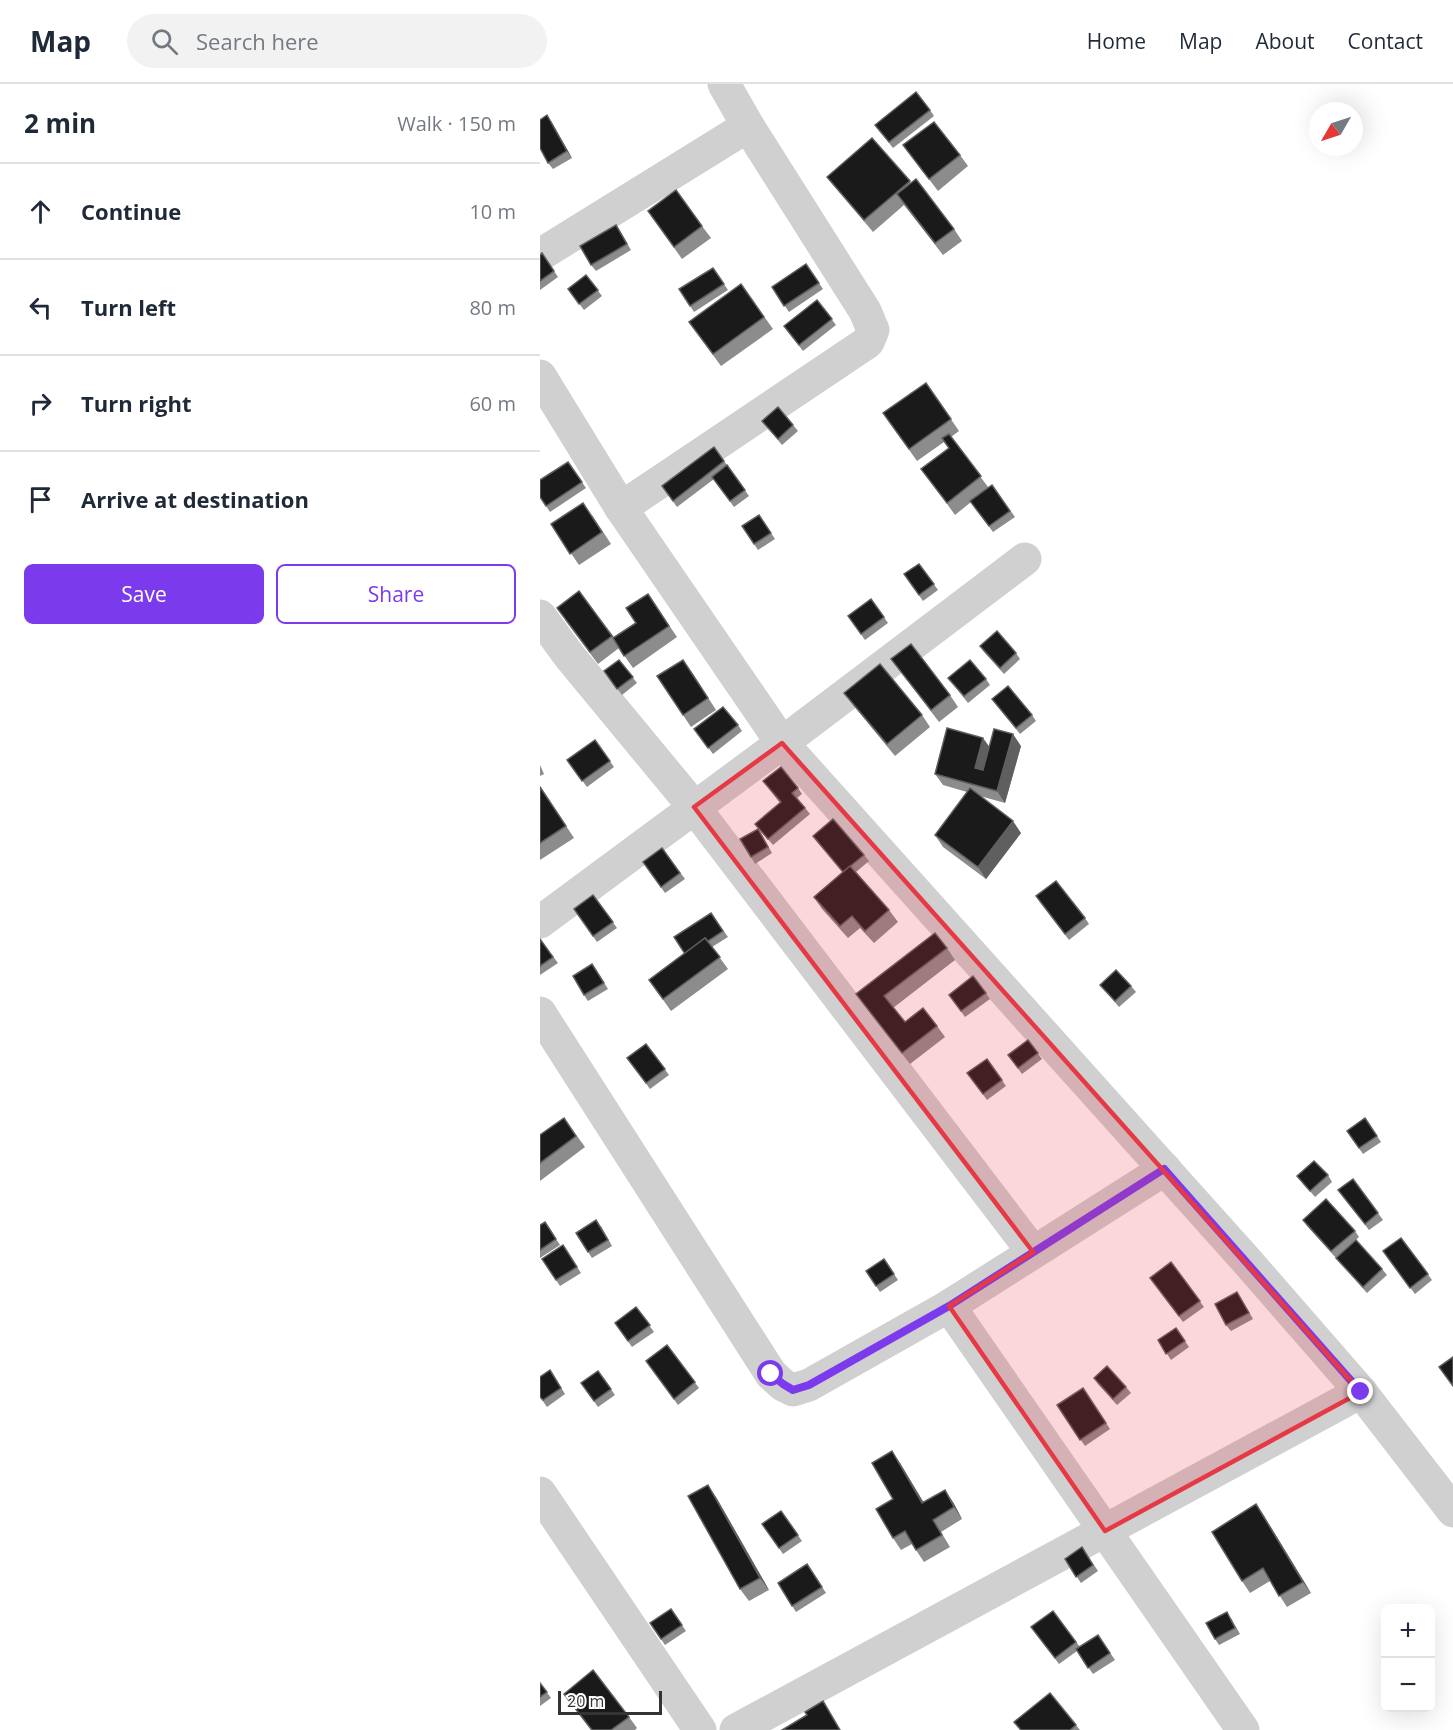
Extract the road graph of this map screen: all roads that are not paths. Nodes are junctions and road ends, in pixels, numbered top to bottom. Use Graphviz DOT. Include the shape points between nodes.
graph roads {
  1 [pos="724,84"];
  2 [pos="748,126"];
  3 [pos="540,255"];
  4 [pos="540,376"];
  5 [pos="621,508"];
  6 [pos="1025,559"];
  7 [pos="540,616"];
  8 [pos="782,743"];
  9 [pos="694,807"];
  10 [pos="540,921"];
  11 [pos="540,1012"];
  12 [pos="1164,1169"];
  13 [pos="1033,1252"];
  14 [pos="949,1306"];
  15 [pos="1361,1392"];
  16 [pos="540,1493"];
  17 [pos="1453,1511"];
  18 [pos="1105,1531"];
  19 [pos="700,1730"];
  20 [pos="736,1730"];
  21 [pos="1243,1730"];
  1 -- 2 [label="street"];
  2 -- 3 [label="street"];
  2 -- 5 [label="street" via="865,311 873,330 868,342"];
  4 -- 5 [label="street"];
  5 -- 8 [label="street"];
  6 -- 8 [label="street"];
  7 -- 9 [label="street"];
  8 -- 9 [label="street"];
  8 -- 12 [label="street"];
  9 -- 10 [label="street"];
  9 -- 13 [label="street"];
  11 -- 14 [label="street" via="771,1374 783,1384 793,1390 809,1385"];
  12 -- 13 [label="street"];
  12 -- 15 [label="street"];
  13 -- 14 [label="street"];
  14 -- 18 [label="street"];
  15 -- 17 [label="street"];
  15 -- 18 [label="street"];
  16 -- 19 [label="street"];
  18 -- 20 [label="street"];
  18 -- 21 [label="street"];
}
